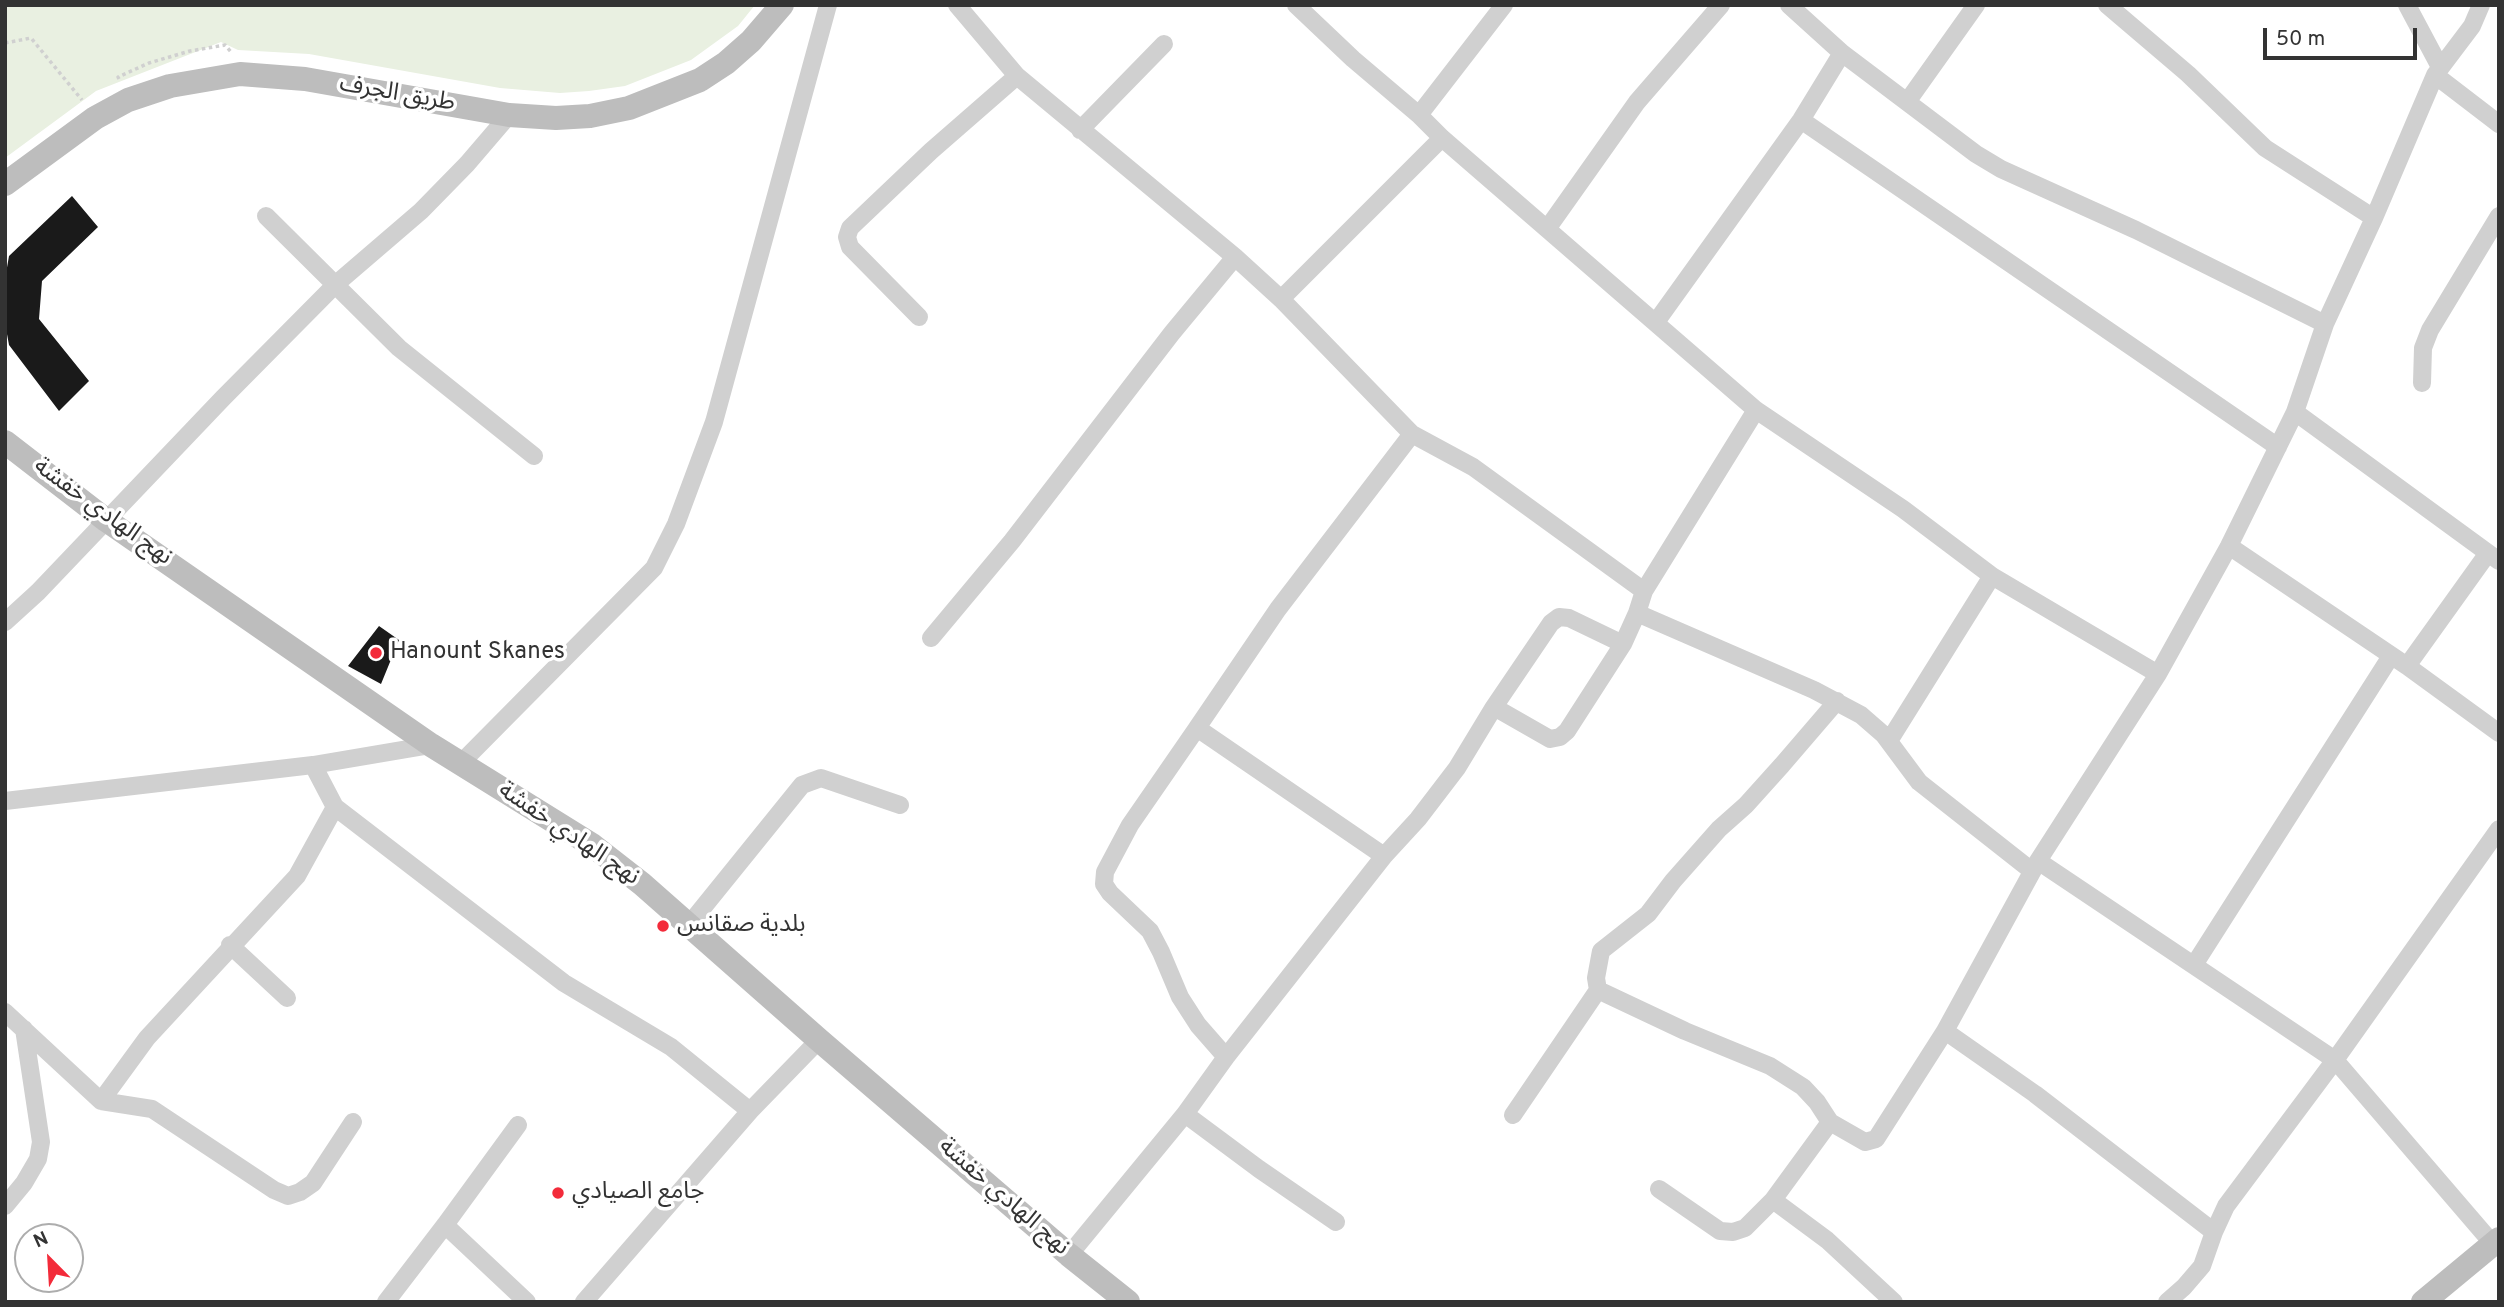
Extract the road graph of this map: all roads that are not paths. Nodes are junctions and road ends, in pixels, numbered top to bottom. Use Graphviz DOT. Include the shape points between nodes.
graph roads {
  1 [pos="782,5"];
  2 [pos="828,5"];
  3 [pos="957,5"];
  4 [pos="1296,5"];
  5 [pos="1504,5"];
  6 [pos="1721,5"];
  7 [pos="1789,5"];
  8 [pos="1976,5"];
  9 [pos="2107,5"];
  10 [pos="2407,5"];
  11 [pos="2481,5"];
  12 [pos="1164,44"];
  13 [pos="1842,53"];
  14 [pos="2438,71"];
  15 [pos="1017,76"];
  16 [pos="1907,102"];
  17 [pos="509,115"];
  18 [pos="1419,115"];
  19 [pos="1801,120"];
  20 [pos="2499,124"];
  21 [pos="1080,130"];
  22 [pos="1442,138"];
  23 [pos="5,184"];
  24 [pos="266,216"];
  25 [pos="2499,216"];
  26 [pos="2374,218"];
  27 [pos="1547,229"];
  28 [pos="1235,257"];
  29 [pos="336,284"];
  30 [pos="1281,299"];
  31 [pos="919,317"];
  32 [pos="1656,323"];
  33 [pos="2325,324"];
  34 [pos="2422,383"];
  35 [pos="1756,410"];
  36 [pos="2295,412"];
  37 [pos="1412,434"];
  38 [pos="5,442"];
  39 [pos="2278,447"];
  40 [pos="534,456"];
  41 [pos="106,520"];
  42 [pos="2229,546"];
  43 [pos="2493,557"];
  44 [pos="1992,576"];
  45 [pos="1644,591"];
  46 [pos="1637,613"];
  47 [pos="5,622"];
  48 [pos="931,638"];
  49 [pos="1623,644"];
  50 [pos="2399,661"];
  51 [pos="2158,674"];
  52 [pos="1837,701"];
  53 [pos="1494,707"];
  54 [pos="1197,727"];
  55 [pos="2499,733"];
  56 [pos="1889,741"];
  57 [pos="431,745"];
  58 [pos="460,764"];
  59 [pos="313,765"];
  60 [pos="5,801"];
  61 [pos="900,805"];
  62 [pos="335,807"];
  63 [pos="2499,830"];
  64 [pos="1384,856"];
  65 [pos="2035,866"];
  66 [pos="688,926"];
  67 [pos="230,945"];
  68 [pos="2193,965"];
  69 [pos="1598,990"];
  70 [pos="287,998"];
  71 [pos="5,1012"];
  72 [pos="24,1029"];
  73 [pos="1945,1031"];
  74 [pos="819,1040"];
  75 [pos="1226,1058"];
  76 [pos="2335,1060"];
  77 [pos="101,1101"];
  78 [pos="750,1111"];
  79 [pos="1185,1114"];
  80 [pos="1513,1115"];
  81 [pos="353,1122"];
  82 [pos="1830,1122"];
  83 [pos="518,1125"];
  84 [pos="1659,1189"];
  85 [pos="1773,1200"];
  86 [pos="5,1206"];
  87 [pos="1336,1222"];
  88 [pos="445,1226"];
  89 [pos="2214,1232"];
  90 [pos="2496,1241"];
  91 [pos="1069,1255"];
  92 [pos="1121,1300"];
  93 [pos="386,1302"];
  94 [pos="527,1302"];
  95 [pos="584,1302"];
  96 [pos="1894,1302"];
  97 [pos="2167,1302"];
  98 [pos="2423,1302"];
  1 -- 17 [label="main road, طريق الجرف" via="726,63 670,93 590,116"];
  2 -- 58 [label="street" via="714,422 676,524 654,568"];
  3 -- 15 [label="street"];
  4 -- 18 [label="street"];
  5 -- 18 [label="street"];
  6 -- 27 [label="street" via="1637,102"];
  7 -- 13 [label="street"];
  8 -- 16 [label="street"];
  9 -- 26 [label="street" via="2265,148"];
  10 -- 14 [label="street"];
  11 -- 14 [label="street" via="2472,26"];
  12 -- 21 [label="street"];
  13 -- 16 [label="street"];
  13 -- 19 [label="street"];
  14 -- 20 [label="street"];
  14 -- 26 [label="street"];
  15 -- 21 [label="street"];
  15 -- 31 [label="street" via="850,228 850,247"];
  16 -- 33 [label="street" via="2001,169"];
  17 -- 23 [label="main road, طريق الجرف" via="305,79 240,74 170,86 128,100 95,118"];
  17 -- 29 [label="street" via="421,211"];
  18 -- 22 [label="street"];
  19 -- 32 [label="street"];
  19 -- 39 [label="street"];
  21 -- 28 [label="street"];
  22 -- 27 [label="street"];
  22 -- 30 [label="street"];
  24 -- 29 [label="street"];
  25 -- 34 [label="street" via="2430,330 2423,348"];
  26 -- 33 [label="street"];
  27 -- 32 [label="street"];
  28 -- 30 [label="street"];
  28 -- 48 [label="street"];
  29 -- 40 [label="street" via="399,348"];
  29 -- 41 [label="street"];
  30 -- 37 [label="street"];
  32 -- 35 [label="street"];
  33 -- 36 [label="street"];
  35 -- 44 [label="street" via="1903,509"];
  35 -- 45 [label="street"];
  36 -- 39 [label="street"];
  36 -- 43 [label="street"];
  37 -- 45 [label="street" via="1473,467"];
  37 -- 54 [label="street" via="1278,610"];
  38 -- 41 [label="main road, نهج الهادي خفشة"];
  39 -- 42 [label="street"];
  41 -- 47 [label="street"];
  41 -- 57 [label="main road, نهج الهادي خفشة"];
  42 -- 50 [label="street"];
  42 -- 51 [label="street"];
  43 -- 50 [label="street"];
  44 -- 51 [label="street"];
  44 -- 56 [label="street"];
  45 -- 46 [label="street"];
  46 -- 49 [label="street"];
  46 -- 52 [label="street"];
  49 -- 53 [label="street" via="1559,617"];
  49 -- 53 [label="street" via="1560,737 1550,739"];
  50 -- 55 [label="street"];
  50 -- 68 [label="street"];
  51 -- 65 [label="street"];
  52 -- 56 [label="street" via="1874,725"];
  52 -- 69 [label="street" via="1648,914 1601,951"];
  53 -- 64 [label="street" via="1457,768"];
  54 -- 64 [label="street"];
  54 -- 75 [label="street" via="1130,825 1105,872 1104,884 1150,931 1180,998"];
  56 -- 65 [label="street" via="1919,782"];
  57 -- 58 [label="main road, نهج الهادي خفشة"];
  57 -- 59 [label="street"];
  58 -- 66 [label="main road, نهج الهادي خفشة" via="592,845"];
  59 -- 60 [label="street"];
  59 -- 62 [label="street"];
  61 -- 66 [label="street" via="821,778 802,785"];
  62 -- 67 [label="street" via="296,876"];
  62 -- 78 [label="street" via="564,983 671,1047"];
  63 -- 76 [label="street"];
  64 -- 75 [label="street"];
  65 -- 68 [label="street"];
  65 -- 73 [label="street"];
  66 -- 74 [label="main road, نهج الهادي خفشة"];
  67 -- 70 [label="street"];
  67 -- 77 [label="street" via="147,1038"];
  68 -- 76 [label="street"];
  69 -- 80 [label="street"];
  69 -- 82 [label="street" via="1770,1066 1803,1087"];
  71 -- 72 [label="street"];
  72 -- 77 [label="street"];
  72 -- 86 [label="street" via="41,1142 38,1159 24,1184"];
  73 -- 82 [label="street" via="1875,1139 1865,1142"];
  73 -- 89 [label="street"];
  74 -- 78 [label="street"];
  74 -- 91 [label="main road, نهج الهادي خفشة"];
  75 -- 79 [label="street"];
  76 -- 89 [label="street" via="2226,1206"];
  76 -- 90 [label="street"];
  77 -- 81 [label="street" via="152,1109 288,1196 313,1183"];
  78 -- 95 [label="street"];
  79 -- 87 [label="street"];
  79 -- 91 [label="street"];
  82 -- 85 [label="street"];
  83 -- 88 [label="street"];
  84 -- 85 [label="street" via="1720,1231 1745,1228"];
  85 -- 96 [label="street" via="1827,1240"];
  88 -- 93 [label="street"];
  88 -- 94 [label="street"];
  89 -- 97 [label="street" via="2202,1266"];
  90 -- 98 [label="main road"];
  91 -- 92 [label="main road, نهج الهادي خفشة"];
}
